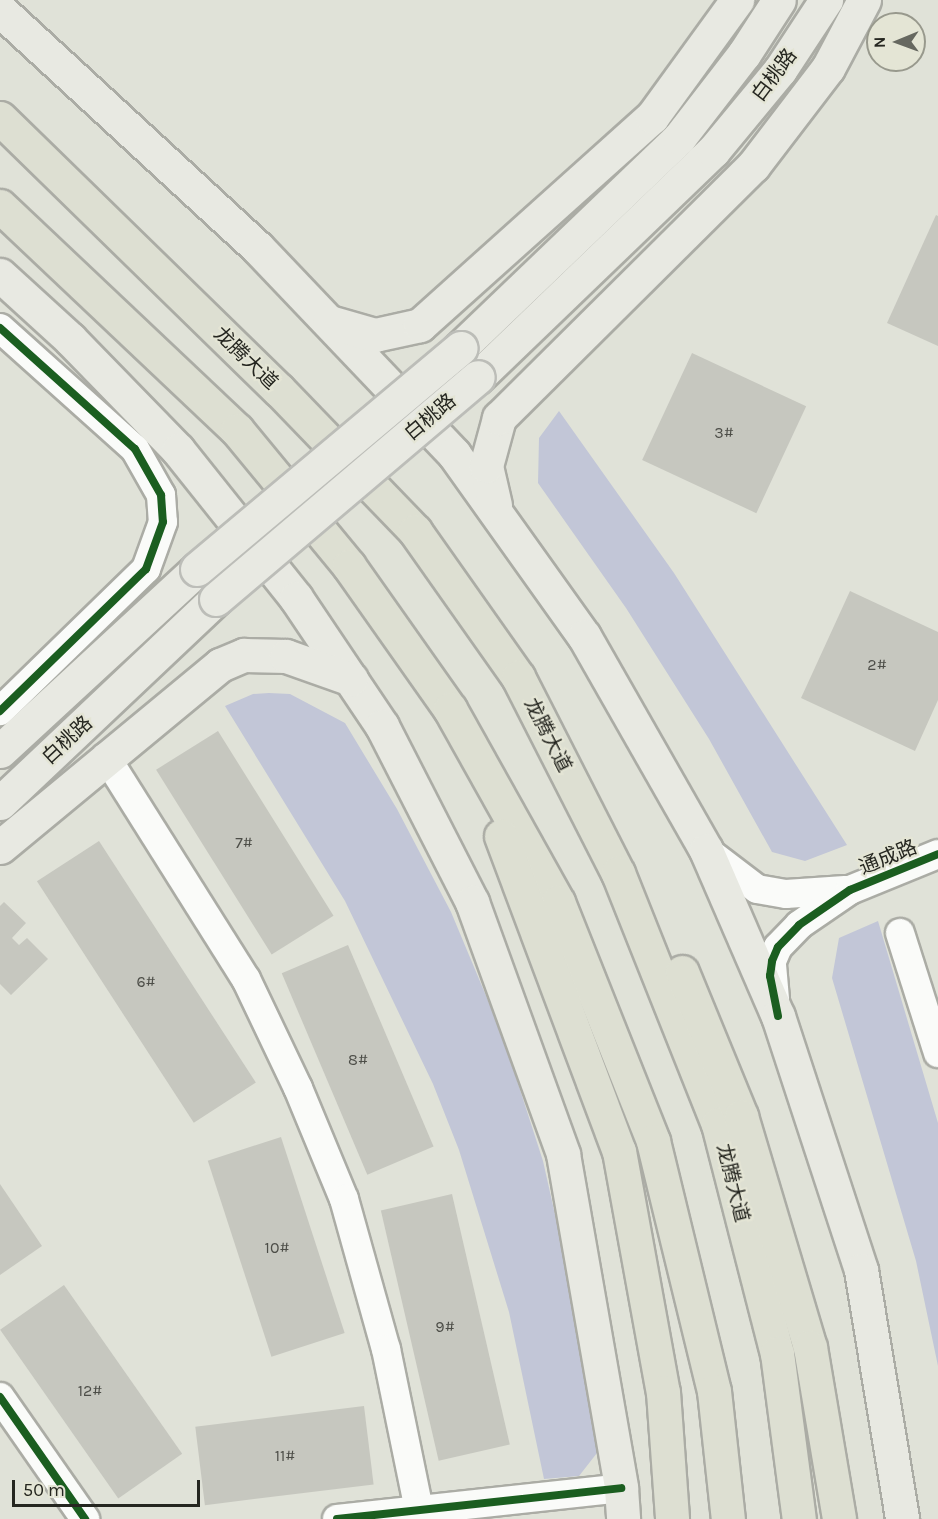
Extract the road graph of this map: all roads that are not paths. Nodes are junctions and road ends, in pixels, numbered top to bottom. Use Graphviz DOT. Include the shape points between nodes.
graph roads {
  1 [pos="737,0"];
  2 [pos="779,0"];
  3 [pos="826,0"];
  4 [pos="864,0"];
  5 [pos="0,10"];
  6 [pos="0,118"];
  7 [pos="0,206"];
  8 [pos="0,275"];
  9 [pos="328,322"];
  10 [pos="0,328"];
  11 [pos="496,513"];
  12 [pos="518,677"];
  13 [pos="351,679"];
  14 [pos="450,709"];
  15 [pos="0,711"];
  16 [pos="0,751"];
  17 [pos="106,757"];
  18 [pos="0,803"];
  19 [pos="0,847"];
  20 [pos="706,850"];
  21 [pos="938,854"];
  22 [pos="850,890"];
  23 [pos="900,933"];
  24 [pos="778,1016"];
  25 [pos="938,1053"];
  26 [pos="0,1396"];
  27 [pos="622,1504"];
  28 [pos="421,1515"];
  29 [pos="85,1519"];
  30 [pos="337,1519"];
  31 [pos="672,1519"];
  32 [pos="728,1519"];
  33 [pos="799,1519"];
  34 [pos="839,1519"];
  35 [pos="902,1519"];
  1 -- 9 [label="main road" via="652,117 420,325 375,335"];
  2 -- 16 [label="main road, 白桃路, bridge" via="744,54 679,138 460,348 197,569"];
  3 -- 18 [label="main road, 白桃路, bridge" via="780,70 713,151 478,376 216,599"];
  4 -- 11 [label="main road" via="828,68 753,166 499,418 486,466"];
  5 -- 9 [label="main road" via="257,247"];
  6 -- 12 [label="highway, 龙腾大道" via="279,390 415,531"];
  7 -- 14 [label="highway" via="237,430 349,566"];
  8 -- 13 [label="main road" via="70,339 178,450 296,598"];
  9 -- 11 [label="main road" via="454,454"];
  10 -- 15 [label="street" via="135,449 161,495 163,522 146,569"];
  11 -- 20 [label="main road" via="584,636"];
  12 -- 33 [label="highway, 龙腾大道" via="618,873 718,1124 777,1353"];
  12 -- 34 [label="highway" via="639,866 741,1116 810,1347"];
  13 -- 17 [label="main road" via="286,656 244,655 200,679"];
  13 -- 27 [label="main road" via="382,726 472,902 563,1154"];
  14 -- 31 [label="highway" via="530,909 619,1151 663,1392"];
  14 -- 32 [label="highway" via="558,902 653,1141 714,1391"];
  17 -- 19 [label="main road"];
  17 -- 28 [label="street" via="246,979 298,1088 344,1199 386,1348"];
  20 -- 22 [label="street" via="757,889 794,895"];
  20 -- 24 [label="main road"];
  21 -- 22 [label="street, 通成路"];
  22 -- 24 [label="street" via="799,925 778,947 770,976"];
  23 -- 25 [label="street"];
  24 -- 35 [label="main road" via="861,1270"];
  26 -- 29 [label="street"];
  27 -- 28 [label="street"];
  28 -- 30 [label="street"];
}
